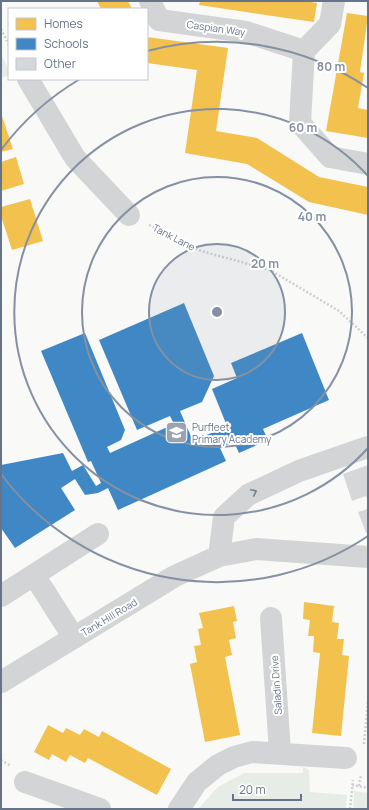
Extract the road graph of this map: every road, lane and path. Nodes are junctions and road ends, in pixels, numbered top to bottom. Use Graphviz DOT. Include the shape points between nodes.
graph roads {
  1 [pos="150,1"];
  2 [pos="334,1"];
  3 [pos="1,29"];
  4 [pos="8,43"];
  5 [pos="304,51"];
  6 [pos="29,80"];
  7 [pos="368,164"];
  8 [pos="129,215"];
  9 [pos="368,338"];
  10 [pos="368,447"];
  11 [pos="98,534"];
  12 [pos="219,556"];
  13 [pos="368,557"];
  14 [pos="34,575"];
  15 [pos="1,596"];
  16 [pos="271,618"];
  17 [pos="74,638"];
  18 [pos="1,682"];
  19 [pos="280,752"];
  20 [pos="346,758"];
  21 [pos="25,782"];
  22 [pos="352,785"];
  23 [pos="368,788"];
  24 [pos="100,809"];
  25 [pos="179,809"];
  1 -- 5 [label="street, Caspian Way" via="159,20 246,32"];
  2 -- 5 [label="street" via="330,24"];
  3 -- 4 [label="path"];
  5 -- 7 [label="street" via="300,123 330,157"];
  6 -- 8 [label="street" via="75,158"];
  8 -- 9 [label="path, Tank Lane" via="202,251 270,270 339,311"];
  12 -- 10 [label="street, one-way" via="224,517 248,495 299,471"];
  11 -- 14 [label="street"];
  12 -- 13 [label="street, Tank Hill Road" via="256,549"];
  12 -- 17 [label="street, Tank Hill Road" via="175,576"];
  14 -- 15 [label="street"];
  14 -- 17 [label="street"];
  16 -- 19 [label="street, Saladin Drive"];
  17 -- 18 [label="street, Tank Hill Road"];
  19 -- 20 [label="street"];
  19 -- 25 [label="street" via="252,752 218,765 197,782"];
  21 -- 24 [label="street"];
  22 -- 23 [label="path"];
}
